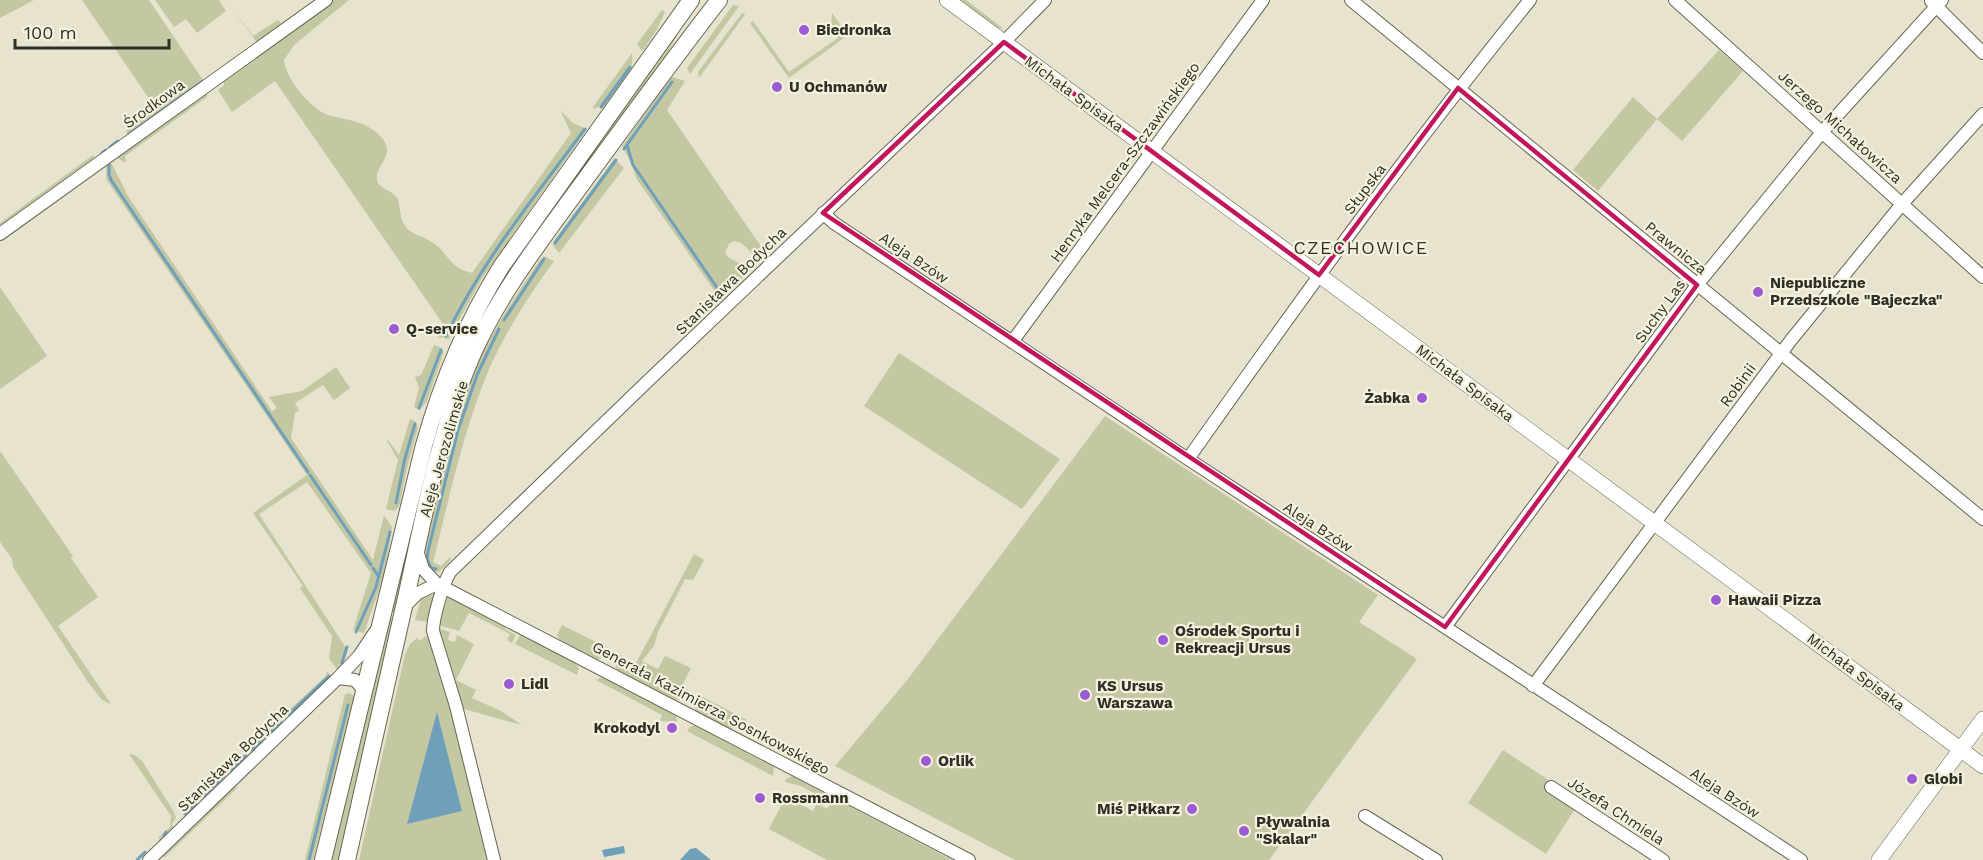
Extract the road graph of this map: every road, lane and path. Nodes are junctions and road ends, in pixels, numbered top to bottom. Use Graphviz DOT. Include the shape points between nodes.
graph roads {
  1 [pos="326,0"];
  2 [pos="691,0"];
  3 [pos="719,0"];
  4 [pos="947,0"];
  5 [pos="1045,0"];
  6 [pos="1263,0"];
  7 [pos="1351,0"];
  8 [pos="1530,0"];
  9 [pos="1675,0"];
  10 [pos="1936,2"];
  11 [pos="1004,42"];
  12 [pos="1983,53"];
  13 [pos="1458,88"];
  14 [pos="1983,114"];
  15 [pos="1823,131"];
  16 [pos="1152,151"];
  17 [pos="1902,204"];
  18 [pos="824,213"];
  19 [pos="0,234"];
  20 [pos="1319,275"];
  21 [pos="1983,277"];
  22 [pos="1697,285"];
  23 [pos="1012,342"];
  24 [pos="1781,353"];
  25 [pos="1188,459"];
  26 [pos="1568,459"];
  27 [pos="1983,519"];
  28 [pos="1656,523"];
  29 [pos="416,549"];
  30 [pos="441,586"];
  31 [pos="404,608"];
  32 [pos="382,621"];
  33 [pos="1444,627"];
  34 [pos="339,678"];
  35 [pos="1533,686"];
  36 [pos="365,692"];
  37 [pos="1983,719"];
  38 [pos="1960,749"];
  39 [pos="1983,766"];
  40 [pos="1551,787"];
  41 [pos="1365,816"];
  42 [pos="149,860"];
  43 [pos="323,860"];
  44 [pos="347,860"];
  45 [pos="494,860"];
  46 [pos="969,860"];
  47 [pos="1436,860"];
  48 [pos="1663,860"];
  49 [pos="1801,860"];
  50 [pos="1879,860"];
  1 -- 19 [label="street, Środkowa"];
  2 -- 32 [label="main road, Aleje Jerozolimskie" via="501,267 470,322 431,420"];
  3 -- 29 [label="main road, Aleje Jerozolimskie" via="538,243 495,311 455,400"];
  4 -- 11 [label="street, Michała Spisaka"];
  5 -- 11 [label="street, Stanisława Bodycha"];
  6 -- 16 [label="street, Henryka Melcera-Szczawińskiego"];
  7 -- 13 [label="street, Prawnicza"];
  8 -- 13 [label="street, Słupska"];
  9 -- 15 [label="street, Jerzego Michałowicza"];
  10 -- 12 [label="street"];
  10 -- 15 [label="street, Suchy Las"];
  11 -- 16 [label="street, Michała Spisaka"];
  11 -- 18 [label="street, Stanisława Bodycha"];
  13 -- 20 [label="street, Słupska"];
  13 -- 22 [label="street, Prawnicza"];
  14 -- 17 [label="street, Robinii"];
  15 -- 17 [label="street, Jerzego Michałowicza"];
  15 -- 22 [label="street, Suchy Las"];
  16 -- 20 [label="street, Michała Spisaka"];
  16 -- 23 [label="street, Henryka Melcera-Szczawińskiego"];
  17 -- 21 [label="street, Jerzego Michałowicza"];
  17 -- 24 [label="street, Robinii"];
  18 -- 23 [label="street, Aleja Bzów"];
  18 -- 30 [label="street, Stanisława Bodycha" via="456,565"];
  20 -- 25 [label="street, Słupska"];
  20 -- 26 [label="street, Michała Spisaka"];
  22 -- 24 [label="street, Prawnicza"];
  22 -- 26 [label="street, Suchy Las"];
  23 -- 25 [label="street, Aleja Bzów"];
  24 -- 27 [label="street, Prawnicza"];
  24 -- 28 [label="street, Robinii"];
  25 -- 33 [label="street, Aleja Bzów"];
  26 -- 28 [label="street, Michała Spisaka"];
  26 -- 33 [label="street, Suchy Las"];
  28 -- 35 [label="street, Robinii"];
  28 -- 38 [label="street, Michała Spisaka"];
  29 -- 30 [label="street, Generała Kazimierza Sosnkowskiego" via="423,569"];
  29 -- 31 [label="main road, Aleje Jerozolimskie"];
  30 -- 31 [label="street" via="418,593"];
  30 -- 45 [label="street" via="433,631"];
  30 -- 46 [label="street, Generała Kazimierza Sosnkowskiego"];
  31 -- 44 [label="main road, Aleje Jerozolimskie"];
  32 -- 34 [label="street, Stanisława Bodycha"];
  32 -- 36 [label="main road, Aleje Jerozolimskie"];
  33 -- 35 [label="street, Aleja Bzów"];
  34 -- 36 [label="street" via="355,680"];
  34 -- 42 [label="street, Stanisława Bodycha"];
  35 -- 49 [label="street, Aleja Bzów"];
  36 -- 43 [label="main road, Aleje Jerozolimskie"];
  37 -- 38 [label="street"];
  38 -- 39 [label="street, Michała Spisaka"];
  38 -- 50 [label="street"];
  40 -- 48 [label="street, Józefa Chmiela"];
  41 -- 47 [label="street"];
}
